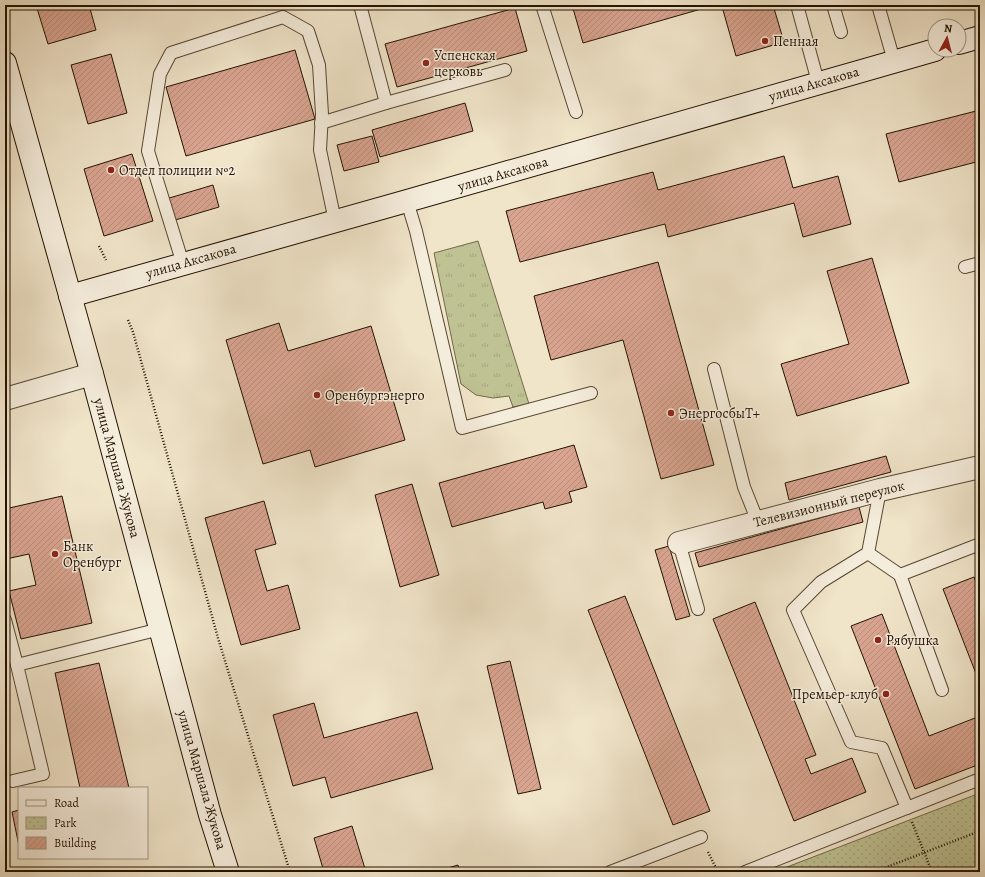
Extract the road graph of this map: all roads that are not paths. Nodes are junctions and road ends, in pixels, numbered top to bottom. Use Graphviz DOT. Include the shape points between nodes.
graph roads {
  1 [pos="360,5"];
  2 [pos="542,5"];
  3 [pos="797,5"];
  4 [pos="833,5"];
  5 [pos="878,5"];
  6 [pos="841,32"];
  7 [pos="980,37"];
  8 [pos="967,41"];
  9 [pos="927,52"];
  10 [pos="894,61"];
  11 [pos="5,63"];
  12 [pos="505,70"];
  13 [pos="818,82"];
  14 [pos="386,104"];
  15 [pos="576,112"];
  16 [pos="321,123"];
  17 [pos="407,201"];
  18 [pos="335,221"];
  19 [pos="980,263"];
  20 [pos="183,264"];
  21 [pos="964,268"];
  22 [pos="70,296"];
  23 [pos="714,369"];
  24 [pos="92,374"];
  25 [pos="591,393"];
  26 [pos="5,399"];
  27 [pos="980,468"];
  28 [pos="880,490"];
  29 [pos="758,522"];
  30 [pos="679,543"];
  31 [pos="980,544"];
  32 [pos="868,553"];
  33 [pos="900,575"];
  34 [pos="698,609"];
  35 [pos="5,620"];
  36 [pos="160,629"];
  37 [pos="17,665"];
  38 [pos="942,690"];
  39 [pos="980,779"];
  40 [pos="12,781"];
  41 [pos="907,808"];
  42 [pos="701,837"];
  43 [pos="224,871"];
  44 [pos="610,872"];
  45 [pos="745,872"];
  1 -- 14 [label="lane"];
  2 -- 15 [label="lane"];
  3 -- 13 [label="lane"];
  4 -- 6 [label="lane"];
  5 -- 10 [label="lane"];
  7 -- 8 [label="main road"];
  9 -- 10 [label="main road, улица Аксакова"];
  10 -- 13 [label="main road, улица Аксакова"];
  11 -- 22 [label="main road, улица Маршала Жукова"];
  12 -- 14 [label="lane"];
  13 -- 17 [label="main road, улица Аксакова"];
  14 -- 16 [label="lane"];
  16 -- 18 [label="lane" via="320,150"];
  16 -- 20 [label="lane" via="319,65 308,31 283,18 171,53 160,74 148,151"];
  17 -- 18 [label="main road, улица Аксакова"];
  17 -- 25 [label="lane" via="462,428"];
  18 -- 20 [label="main road, улица Аксакова"];
  19 -- 21 [label="lane"];
  20 -- 22 [label="main road, улица Аксакова"];
  22 -- 24 [label="main road, улица Маршала Жукова"];
  23 -- 29 [label="lane" via="744,487"];
  24 -- 26 [label="main road"];
  24 -- 36 [label="main road, улица Маршала Жукова"];
  27 -- 28 [label="main road, Телевизионный переулок"];
  28 -- 29 [label="main road, Телевизионный переулок"];
  28 -- 32 [label="lane"];
  29 -- 30 [label="main road, Телевизионный переулок"];
  30 -- 34 [label="lane"];
  31 -- 33 [label="lane"];
  32 -- 33 [label="lane"];
  32 -- 41 [label="lane" via="821,582 793,610 851,742 882,748"];
  33 -- 38 [label="lane"];
  35 -- 37 [label="lane"];
  36 -- 37 [label="lane"];
  36 -- 43 [label="main road, улица Маршала Жукова"];
  37 -- 40 [label="lane" via="43,774"];
  39 -- 41 [label="lane"];
  41 -- 45 [label="lane"];
  42 -- 44 [label="lane"];
}
